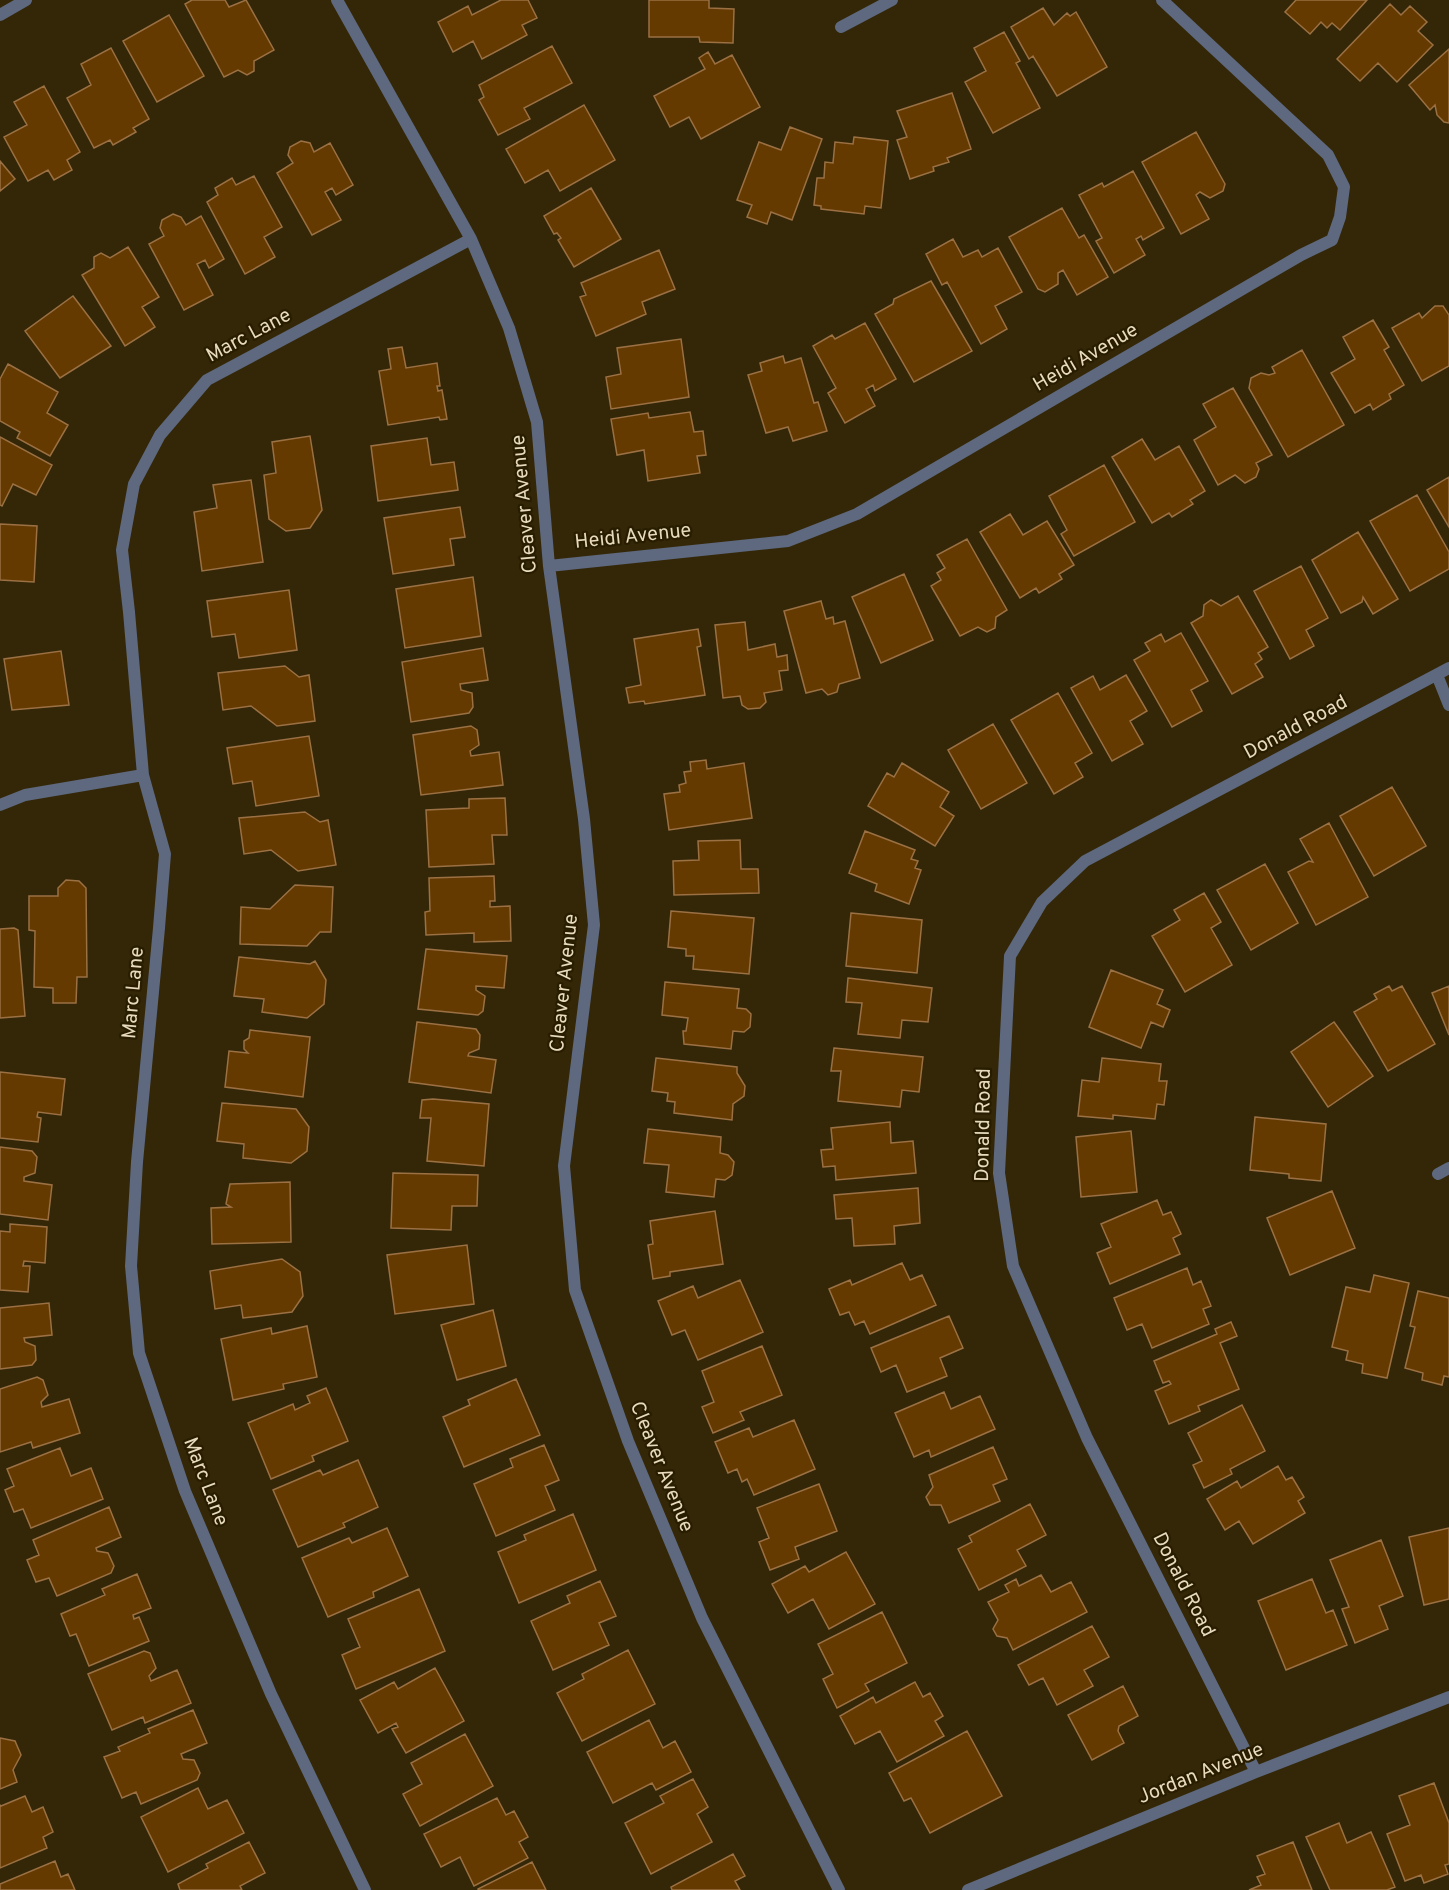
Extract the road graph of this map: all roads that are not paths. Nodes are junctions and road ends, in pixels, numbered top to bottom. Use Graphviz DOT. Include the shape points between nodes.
graph roads {
  1 [pos="26,0"];
  2 [pos="337,0"];
  3 [pos="892,0"];
  4 [pos="1162,0"];
  5 [pos="0,15"];
  6 [pos="841,27"];
  7 [pos="471,239"];
  8 [pos="549,566"];
  9 [pos="1449,668"];
  10 [pos="1437,675"];
  11 [pos="1449,705"];
  12 [pos="143,775"];
  13 [pos="0,805"];
  14 [pos="1449,1696"];
  15 [pos="1256,1772"];
  16 [pos="365,1890"];
  17 [pos="839,1890"];
  18 [pos="968,1890"];
  1 -- 5 [label="street"];
  2 -- 7 [label="street, Cleaver Avenue"];
  3 -- 6 [label="street"];
  4 -- 8 [label="street, Heidi Avenue" via="1328,155 1344,187 1332,240 857,514 788,541"];
  7 -- 8 [label="street, Cleaver Avenue" via="509,328 537,422"];
  7 -- 12 [label="street, Marc Lane" via="207,380 160,435 134,484 122,550"];
  8 -- 17 [label="street, Cleaver Avenue" via="584,819 594,925 564,1166 575,1290 628,1442 702,1618"];
  9 -- 10 [label="street, Donald Road"];
  10 -- 11 [label="street"];
  10 -- 15 [label="street, Donald Road" via="1085,861 1042,902 1010,956 999,1173 1013,1266 1087,1438"];
  12 -- 13 [label="street" via="25,795"];
  12 -- 16 [label="street, Marc Lane" via="165,854 131,1266 140,1353 185,1491 271,1694"];
  14 -- 15 [label="street, Jordan Avenue"];
  15 -- 18 [label="street, Jordan Avenue"];
}
